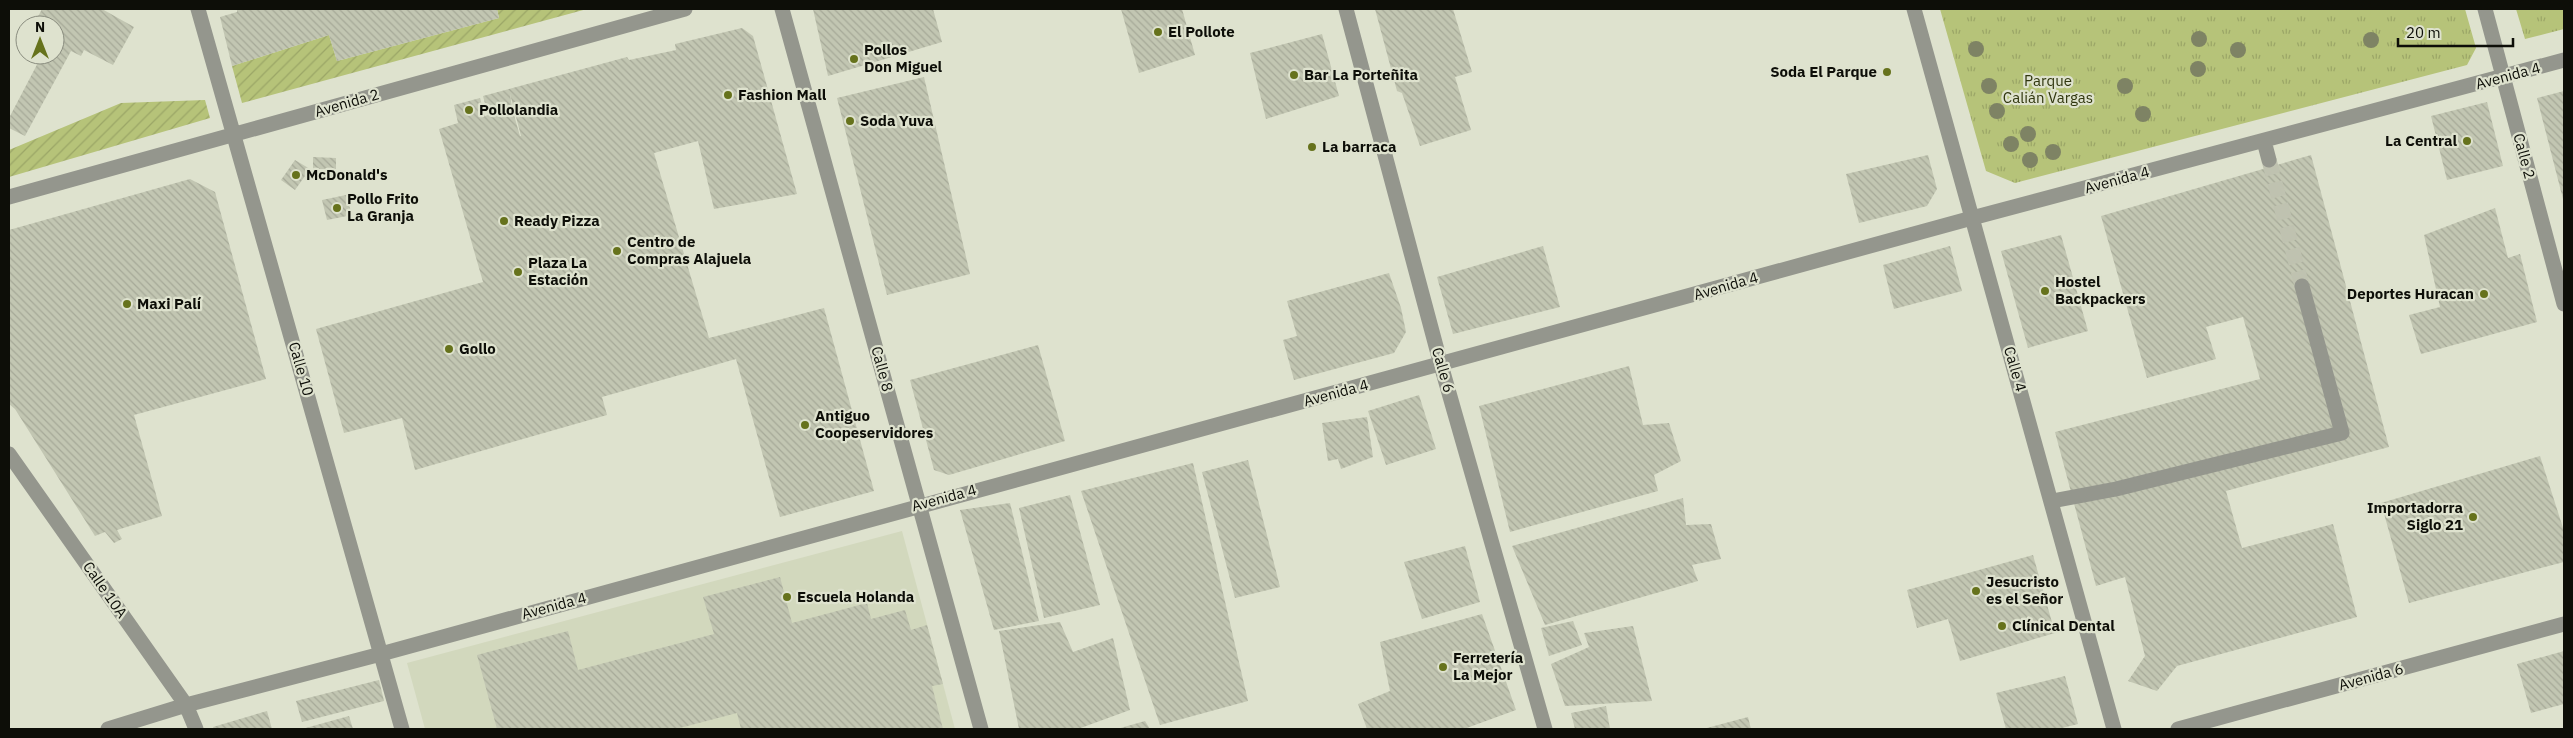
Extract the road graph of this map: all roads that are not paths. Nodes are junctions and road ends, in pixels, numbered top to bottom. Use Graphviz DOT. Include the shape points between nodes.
graph roads {
  1 [pos="198,9"];
  2 [pos="208,9"];
  3 [pos="685,9"];
  4 [pos="782,9"];
  5 [pos="1346,9"];
  6 [pos="1914,9"];
  7 [pos="2485,9"];
  8 [pos="2564,60"];
  9 [pos="2503,77"];
  10 [pos="237,133"];
  11 [pos="2264,141"];
  12 [pos="2269,160"];
  13 [pos="9,197"];
  14 [pos="1972,218"];
  15 [pos="2302,286"];
  16 [pos="2564,304"];
  17 [pos="1441,365"];
  18 [pos="9,454"];
  19 [pos="2052,501"];
  20 [pos="919,505"];
  21 [pos="2564,624"];
  22 [pos="381,654"];
  23 [pos="186,705"];
  24 [pos="108,729"];
  25 [pos="196,729"];
  26 [pos="402,729"];
  27 [pos="981,729"];
  28 [pos="1545,729"];
  29 [pos="2114,729"];
  30 [pos="2178,729"];
  1 -- 10 [label="street, Calle 10"];
  2 -- 10 [label="street"];
  3 -- 10 [label="street, Avenida 2"];
  4 -- 20 [label="street, Calle 8"];
  5 -- 17 [label="street, Calle 6"];
  6 -- 14 [label="street, Calle 4"];
  7 -- 9 [label="street, Calle 2"];
  8 -- 9 [label="street, Avenida 4"];
  9 -- 11 [label="street, Avenida 4"];
  9 -- 16 [label="street, Calle 2"];
  10 -- 13 [label="street, Avenida 2"];
  10 -- 22 [label="street, Calle 10"];
  11 -- 12 [label="street"];
  11 -- 14 [label="street, Avenida 4"];
  14 -- 17 [label="street, Avenida 4"];
  14 -- 19 [label="street, Calle 4"];
  15 -- 19 [label="street" via="2342,433 2116,489"];
  17 -- 20 [label="street, Avenida 4"];
  17 -- 28 [label="street, Calle 6"];
  18 -- 23 [label="street, Calle 10A"];
  19 -- 29 [label="street, Calle 4"];
  20 -- 22 [label="street, Avenida 4"];
  20 -- 27 [label="street, Calle 8"];
  21 -- 30 [label="street, Avenida 6"];
  22 -- 23 [label="street, Avenida 4"];
  22 -- 26 [label="street, Calle 10"];
  23 -- 24 [label="street, Avenida 4"];
  23 -- 25 [label="street, Calle 10A"];
}
